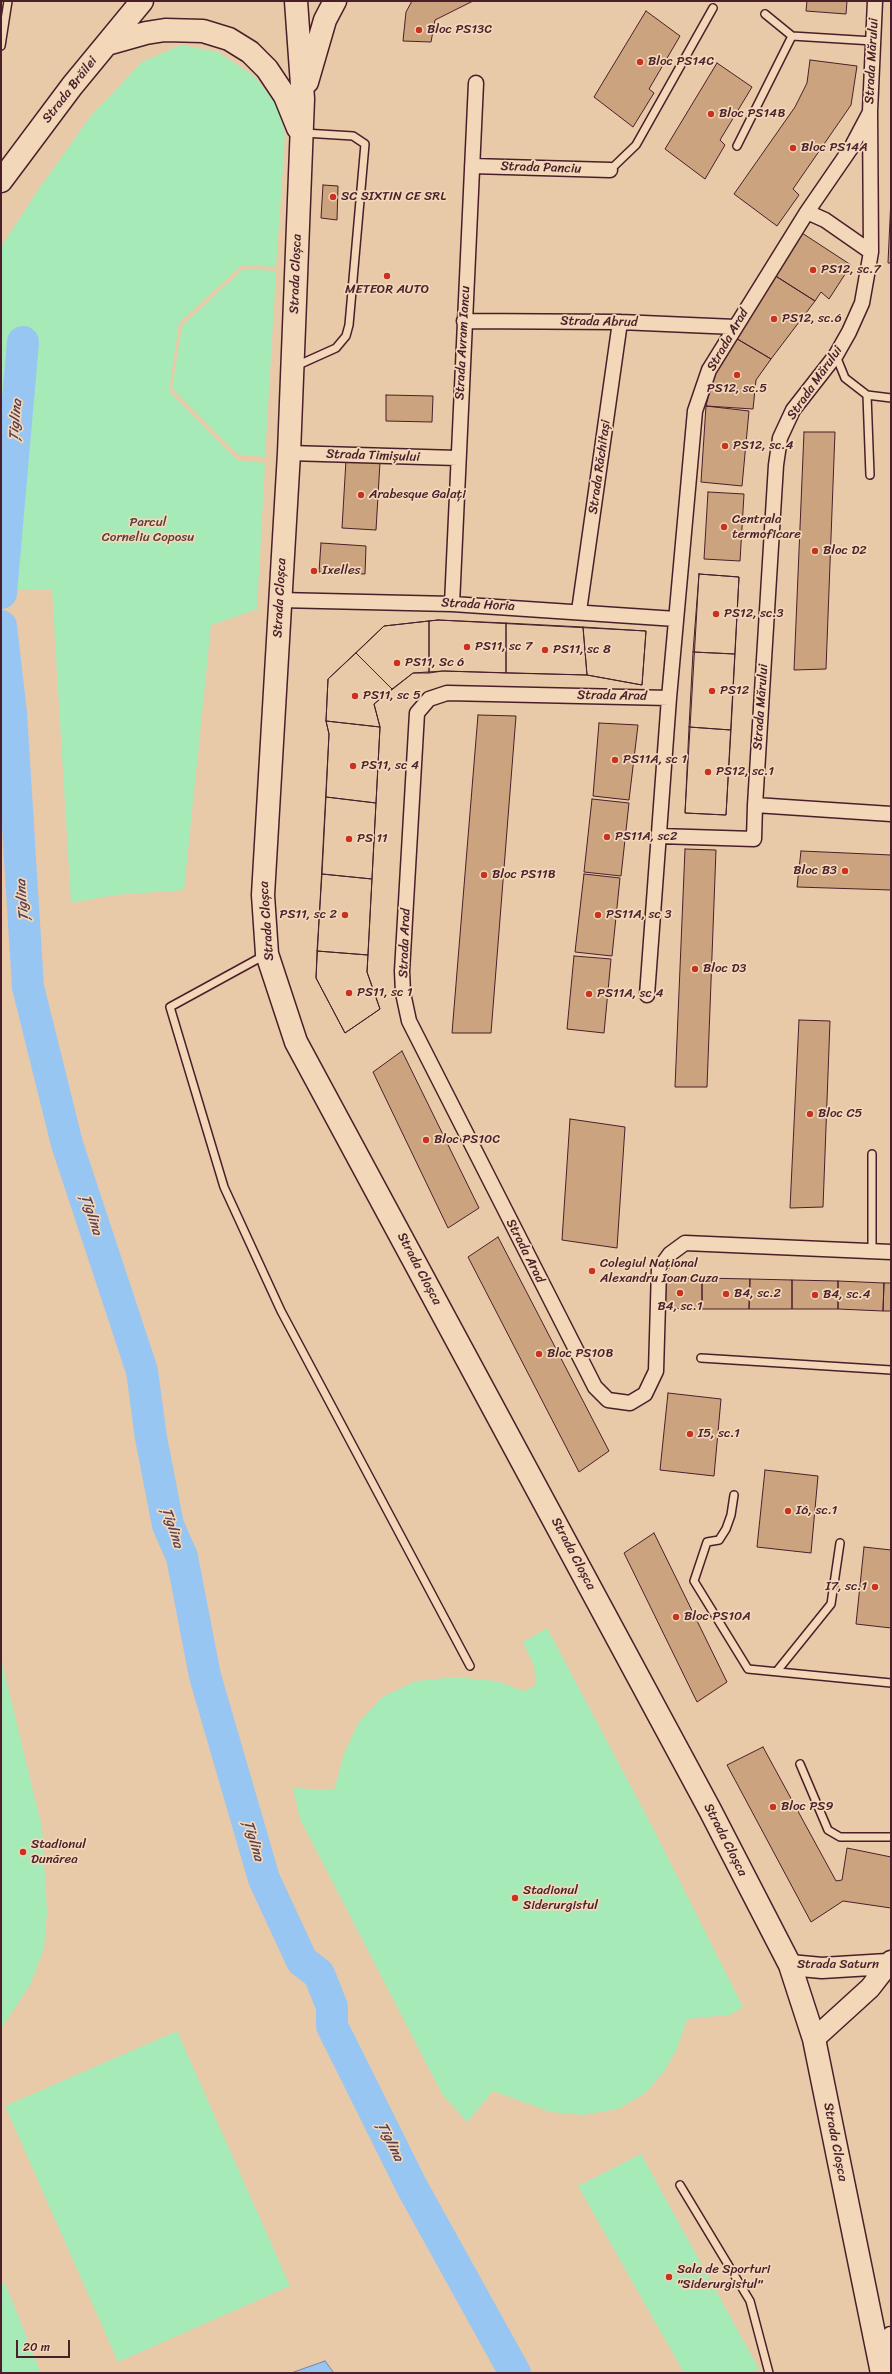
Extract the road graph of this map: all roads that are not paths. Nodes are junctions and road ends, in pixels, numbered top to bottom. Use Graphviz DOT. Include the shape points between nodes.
graph roads {
  1 [pos="8,1"];
  2 [pos="142,1"];
  3 [pos="296,1"];
  4 [pos="335,1"];
  5 [pos="875,1"];
  6 [pos="713,8"];
  7 [pos="765,14"];
  8 [pos="792,36"];
  9 [pos="873,41"];
  10 [pos="107,44"];
  11 [pos="1,46"];
  12 [pos="476,83"];
  13 [pos="303,99"];
  14 [pos="870,111"];
  15 [pos="300,133"];
  16 [pos="737,146"];
  17 [pos="472,166"];
  18 [pos="610,170"];
  19 [pos="1,181"];
  20 [pos="807,212"];
  21 [pos="871,252"];
  22 [pos="464,321"];
  23 [pos="620,322"];
  24 [pos="735,327"];
  25 [pos="836,355"];
  26 [pos="292,368"];
  27 [pos="867,395"];
  28 [pos="891,398"];
  29 [pos="289,453"];
  30 [pos="457,458"];
  31 [pos="870,475"];
  32 [pos="279,600"];
  33 [pos="452,604"];
  34 [pos="579,611"];
  35 [pos="676,620"];
  36 [pos="669,698"];
  37 [pos="755,805"];
  38 [pos="891,814"];
  39 [pos="659,836"];
  40 [pos="267,954"];
  41 [pos="647,995"];
  42 [pos="872,1154"];
  43 [pos="872,1251"];
  44 [pos="891,1252"];
  45 [pos="701,1358"];
  46 [pos="891,1370"];
  47 [pos="734,1495"];
  48 [pos="840,1543"];
  49 [pos="470,1666"];
  50 [pos="777,1671"];
  51 [pos="891,1683"];
  52 [pos="800,1764"];
  53 [pos="891,1837"];
  54 [pos="889,1963"];
  55 [pos="790,1965"];
  56 [pos="814,2039"];
  57 [pos="680,2185"];
  58 [pos="891,2337"];
  59 [pos="769,2373"];
  60 [pos="882,2373"];
  1 -- 11 [label="lane"];
  2 -- 10 [label="main road, Strada Brăilei"];
  3 -- 13 [label="main road, Strada Cloșca"];
  4 -- 13 [label="main road, Strada Cloșca" via="315,48"];
  5 -- 9 [label="street, Strada Mărului"];
  6 -- 18 [label="lane" via="636,145"];
  7 -- 8 [label="lane"];
  8 -- 9 [label="lane"];
  8 -- 16 [label="lane"];
  9 -- 14 [label="street, Strada Mărului"];
  10 -- 15 [label="main road" via="166,30 203,31 229,39 250,52 267,69 285,96"];
  10 -- 19 [label="main road, Strada Brăilei"];
  12 -- 17 [label="street, Strada Avram Iancu"];
  13 -- 15 [label="main road, Strada Cloșca"];
  14 -- 20 [label="street, Strada Arad" via="851,148"];
  14 -- 21 [label="street, Strada Mărului"];
  15 -- 26 [label="main road, Strada Cloșca"];
  15 -- 26 [label="lane" via="353,136 365,144 346,336 336,348"];
  17 -- 18 [label="street, Strada Panciu"];
  17 -- 22 [label="street, Strada Avram Iancu"];
  20 -- 21 [label="street" via="825,220"];
  20 -- 24 [label="street, Strada Arad"];
  21 -- 25 [label="street, Strada Mărului" via="862,303"];
  22 -- 23 [label="street, Strada Abrud"];
  22 -- 30 [label="street, Strada Avram Iancu"];
  23 -- 24 [label="street, Strada Abrud"];
  23 -- 34 [label="street, Strada Răchitași"];
  24 -- 35 [label="street, Strada Arad" via="709,370 695,411"];
  25 -- 27 [label="lane" via="845,378"];
  25 -- 37 [label="street, Strada Mărului" via="793,410 780,438 776,465"];
  26 -- 29 [label="main road, Strada Cloșca"];
  27 -- 28 [label="lane"];
  27 -- 31 [label="lane"];
  29 -- 30 [label="street, Strada Timișului"];
  29 -- 32 [label="main road, Strada Cloșca"];
  30 -- 33 [label="street, Strada Avram Iancu"];
  32 -- 33 [label="street, Strada Horia"];
  32 -- 40 [label="main road, Strada Cloșca" via="263,895"];
  33 -- 34 [label="street, Strada Horia"];
  34 -- 35 [label="street, Strada Horia"];
  35 -- 36 [label="street, Strada Arad"];
  36 -- 39 [label="street, Strada Arad"];
  36 -- 43 [label="street, Strada Arad" via="447,693 429,699 418,713 402,970 403,993 409,1022 595,1388 608,1400 630,1403 645,1394 656,1371 659,1269 670,1254 685,1243"];
  37 -- 38 [label="street"];
  37 -- 39 [label="street, Strada Mărului" via="754,839"];
  39 -- 41 [label="street, Strada Arad"];
  40 -- 49 [label="lane" via="170,1007 224,1187 281,1311"];
  40 -- 55 [label="main road, Strada Cloșca" via="296,1042 710,1810"];
  42 -- 43 [label="lane"];
  43 -- 44 [label="street"];
  45 -- 46 [label="lane"];
  47 -- 50 [label="lane" via="726,1529 719,1540 707,1542 694,1581 748,1669"];
  48 -- 50 [label="lane" via="831,1604"];
  50 -- 51 [label="lane"];
  52 -- 53 [label="lane" via="828,1830 840,1837"];
  54 -- 55 [label="street, Strada Saturn" via="822,1968"];
  54 -- 56 [label="street, Strada Saturn" via="870,1988"];
  55 -- 56 [label="main road, Strada Cloșca"];
  56 -- 60 [label="main road, Strada Cloșca"];
  57 -- 59 [label="lane" via="750,2301"];
  58 -- 60 [label="street"];
}
